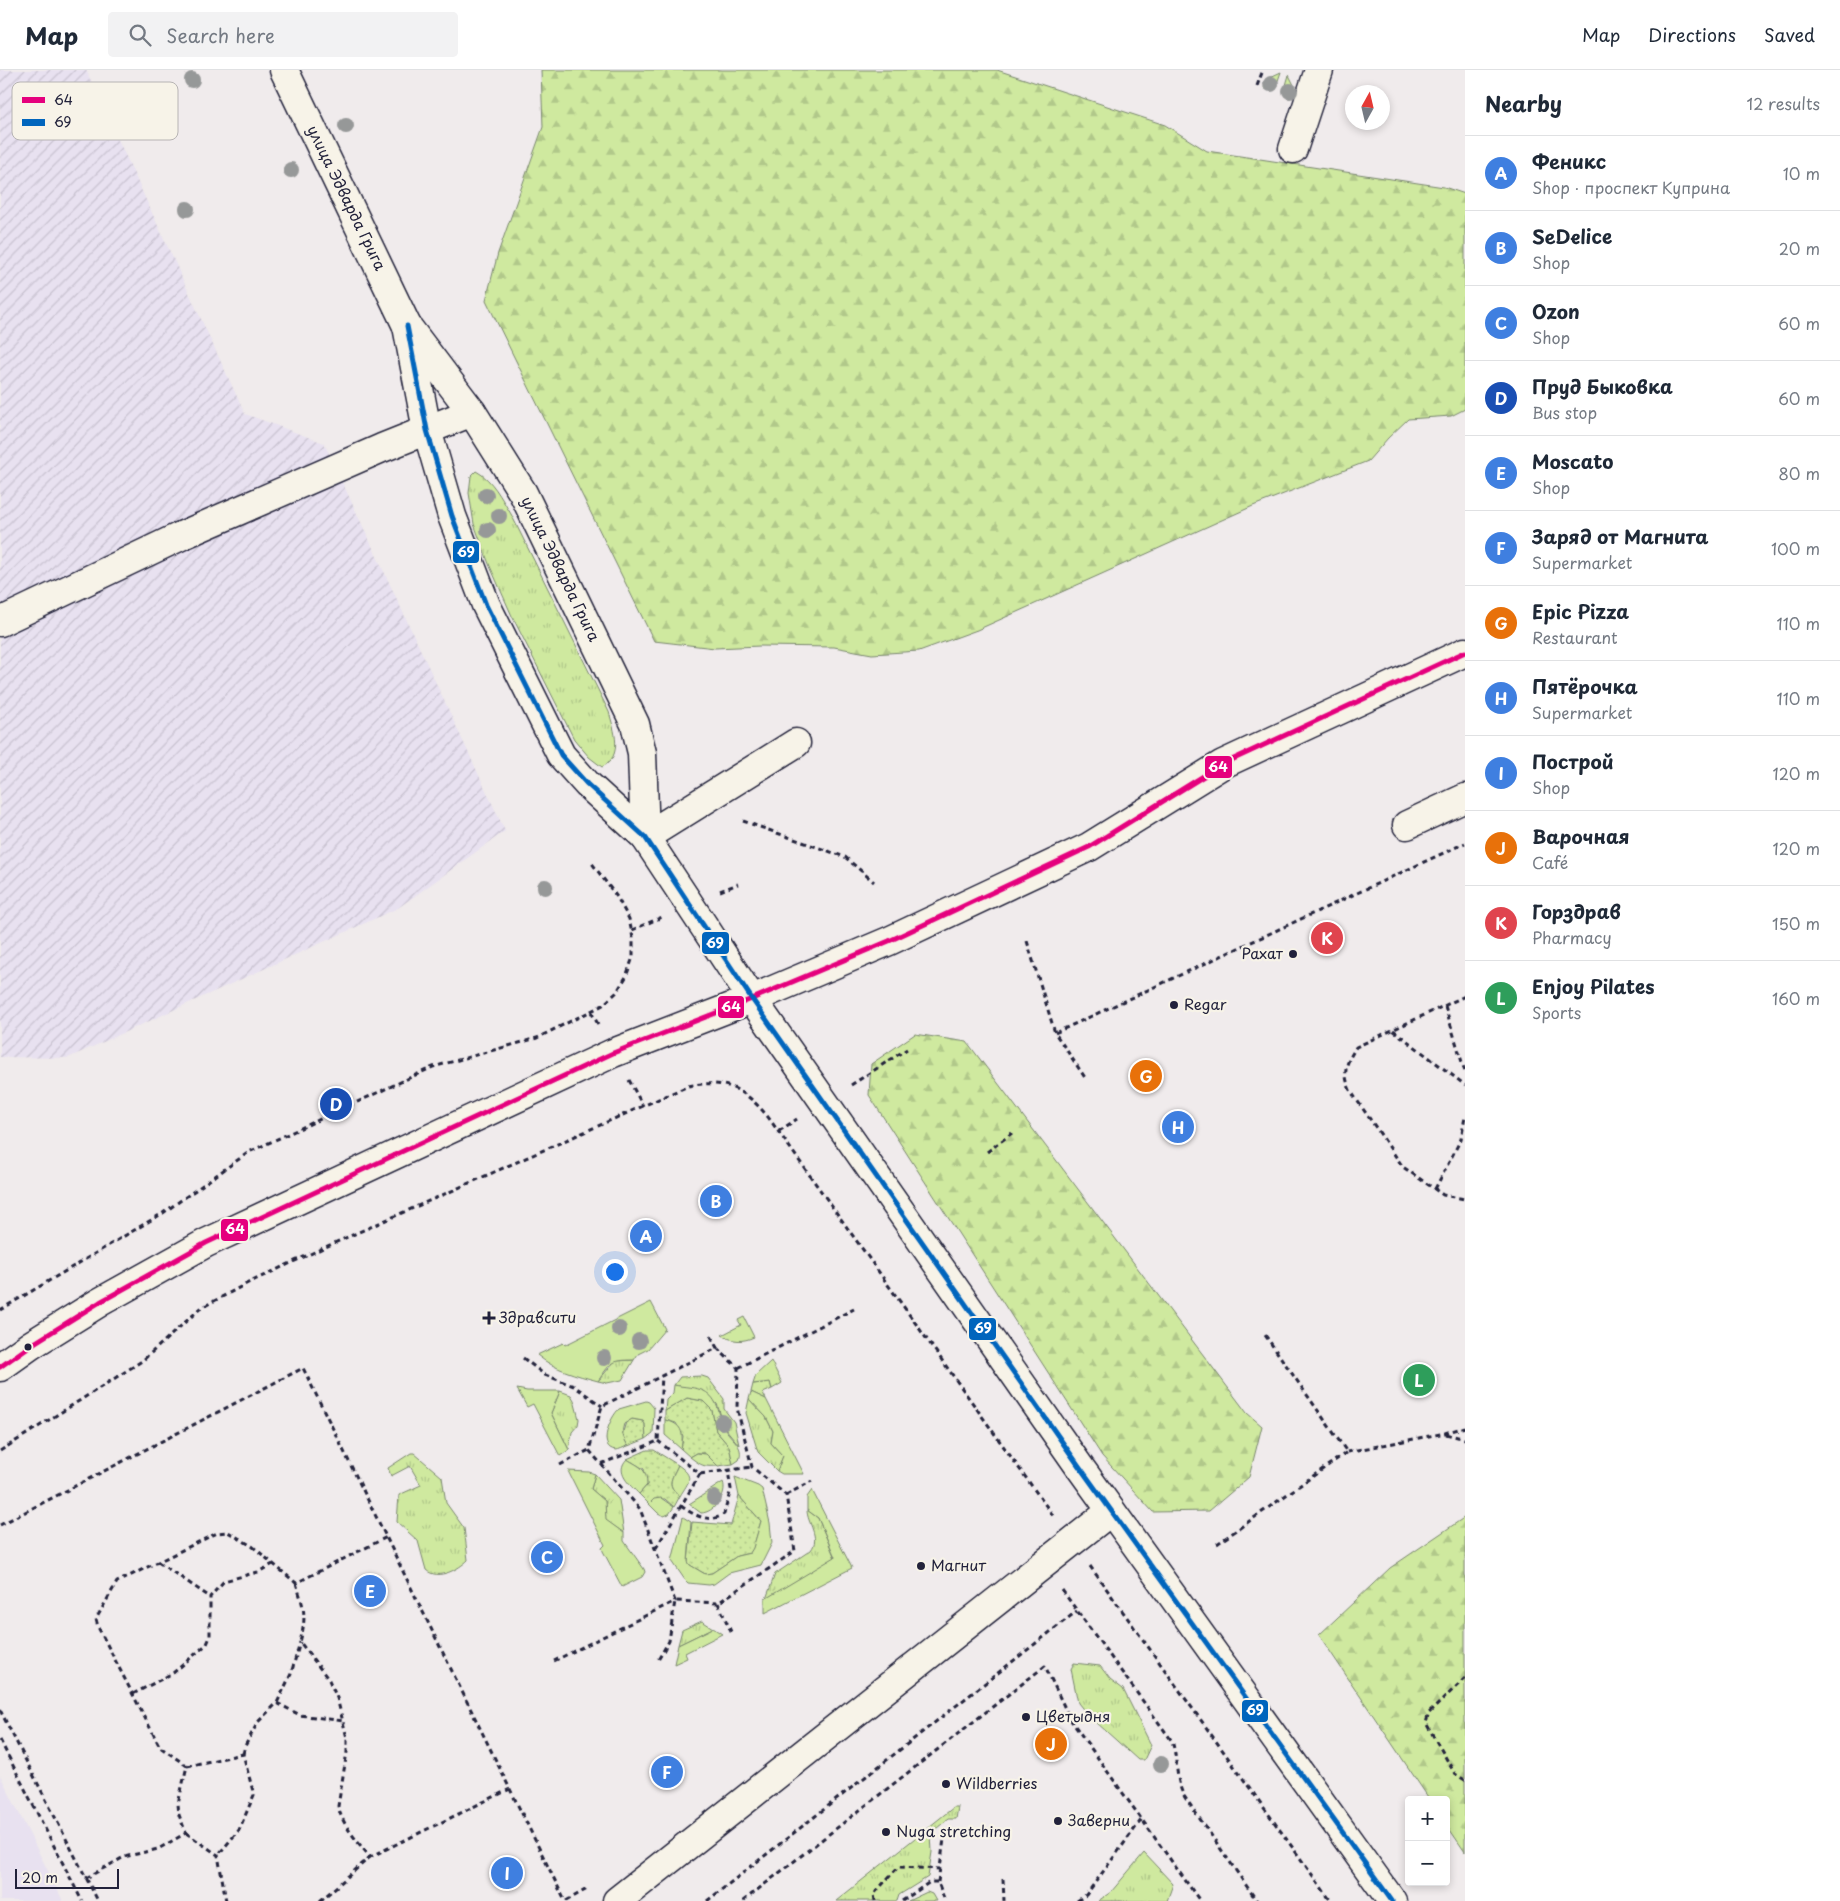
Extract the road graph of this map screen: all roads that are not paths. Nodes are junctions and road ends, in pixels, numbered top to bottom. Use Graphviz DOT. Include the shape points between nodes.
graph roads {
  1 [pos="284,70"];
  2 [pos="1319,70"];
  3 [pos="1293,149"];
  4 [pos="407,326"];
  5 [pos="472,412"];
  6 [pos="427,430"];
  7 [pos="0,622"];
  8 [pos="1465,652"];
  9 [pos="796,743"];
  10 [pos="1465,798"];
  11 [pos="1407,825"];
  12 [pos="645,838"];
  13 [pos="752,999"];
  14 [pos="0,1367"];
  15 [pos="1111,1511"];
  16 [pos="616,1901"];
  17 [pos="1392,1901"];
  1 -- 4 [label="street, улица Эдварда Грига"];
  2 -- 3 [label="street"];
  4 -- 5 [label="street, улица Эдварда Грига"];
  4 -- 6 [label="street, улица Эдварда Грига"];
  5 -- 6 [label="street"];
  5 -- 12 [label="street, улица Эдварда Грига" via="523,493 635,724 642,753"];
  6 -- 7 [label="street" via="183,536"];
  6 -- 12 [label="street, улица Эдварда Грига" via="452,516 486,606 561,755"];
  8 -- 13 [label="street" via="1223,764 1089,846 890,941"];
  9 -- 12 [label="street"];
  10 -- 11 [label="street"];
  12 -- 13 [label="street, улица Эдварда Грига"];
  13 -- 14 [label="street" via="613,1053 206,1243 100,1302"];
  13 -- 15 [label="street, улица Эдварда Грига"];
  15 -- 16 [label="street"];
  15 -- 17 [label="street, улица Эдварда Грига"];
}
